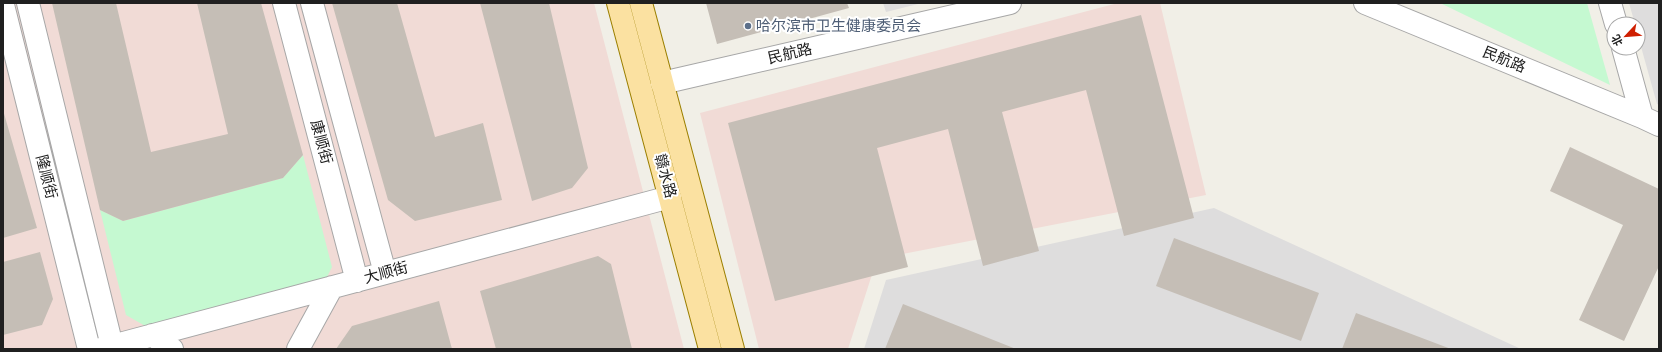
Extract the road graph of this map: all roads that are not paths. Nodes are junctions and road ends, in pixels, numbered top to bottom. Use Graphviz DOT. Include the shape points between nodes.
graph roads {
  1 [pos="28,3"];
  2 [pos="284,3"];
  3 [pos="312,3"];
  4 [pos="618,3"];
  5 [pos="641,3"];
  6 [pos="1010,3"];
  7 [pos="1365,3"];
  8 [pos="1610,3"];
  9 [pos="3,5"];
  10 [pos="1614,16"];
  11 [pos="1626,56"];
  12 [pos="662,83"];
  13 [pos="1650,121"];
  14 [pos="670,197"];
  15 [pos="385,273"];
  16 [pos="357,281"];
  17 [pos="332,287"];
  18 [pos="152,335"];
  19 [pos="107,348"];
  20 [pos="89,349"];
  21 [pos="172,349"];
  22 [pos="298,349"];
  23 [pos="710,349"];
  24 [pos="733,349"];
  1 -- 19 [label="street, 隆顺街"];
  2 -- 16 [label="street, 康顺街"];
  3 -- 15 [label="street, 康顺街"];
  4 -- 14 [label="main road, 赣水路"];
  5 -- 12 [label="main road, 赣水路"];
  6 -- 12 [label="street, 民航路"];
  7 -- 13 [label="street, 民航路"];
  8 -- 10 [label="street"];
  9 -- 20 [label="street, 隆顺街"];
  11 -- 13 [label="street, 民航路"];
  12 -- 24 [label="main road, 赣水路"];
  14 -- 15 [label="street, 大顺街"];
  14 -- 23 [label="main road, 赣水路"];
  15 -- 16 [label="street, 大顺街"];
  16 -- 17 [label="street, 大顺街"];
  17 -- 18 [label="street, 大顺街"];
  17 -- 22 [label="street"];
  18 -- 19 [label="street, 大顺街"];
  18 -- 21 [label="street"];
}
